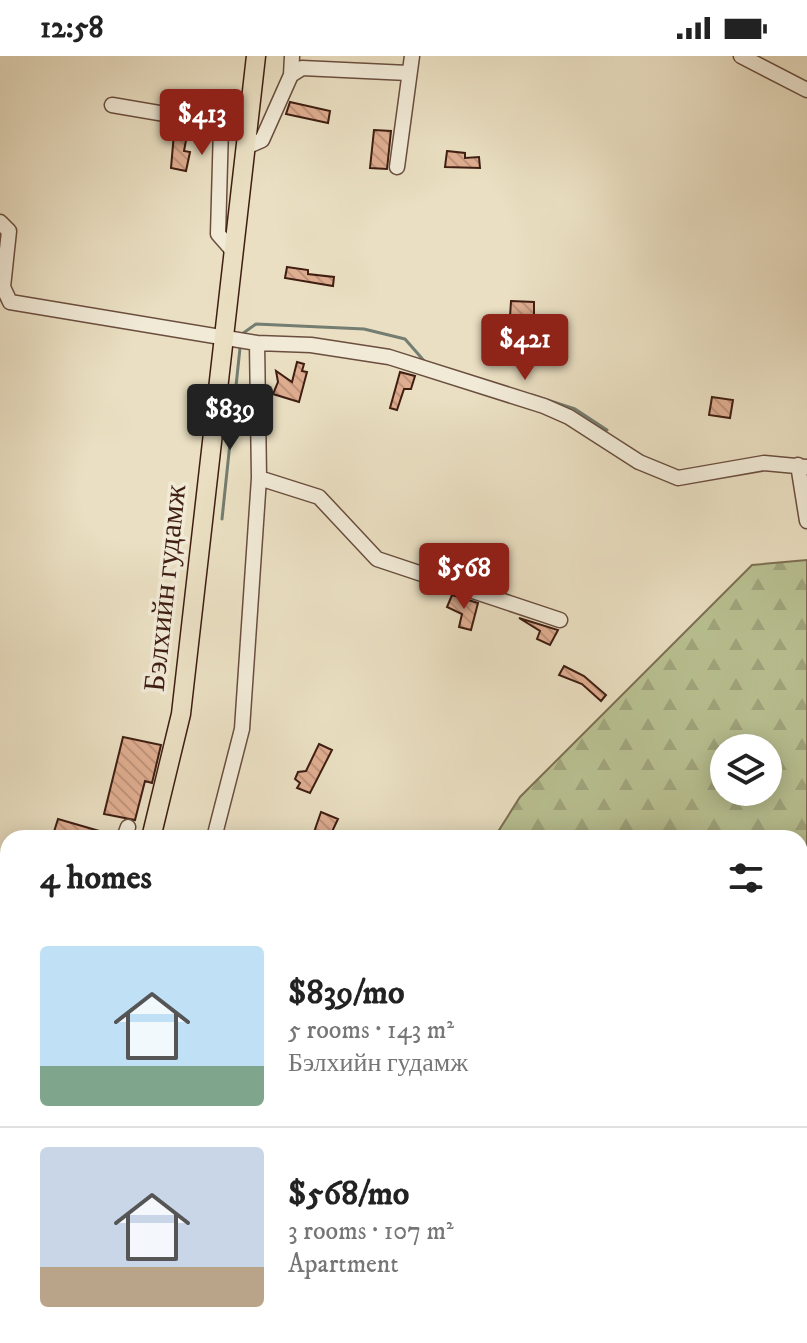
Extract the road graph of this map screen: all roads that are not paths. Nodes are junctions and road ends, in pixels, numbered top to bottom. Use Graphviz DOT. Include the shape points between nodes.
graph roads {
  1 [pos="256,56"];
  2 [pos="292,56"];
  3 [pos="412,56"];
  4 [pos="741,56"];
  5 [pos="408,73"];
  6 [pos="291,75"];
  7 [pos="807,90"];
  8 [pos="112,105"];
  9 [pos="246,147"];
  10 [pos="397,167"];
  11 [pos="0,222"];
  12 [pos="232,250"];
  13 [pos="222,334"];
  14 [pos="257,343"];
  15 [pos="802,466"];
  16 [pos="259,478"];
  17 [pos="807,521"];
  18 [pos="560,620"];
  19 [pos="153,830"];
  20 [pos="216,830"];
  1 -- 9 [label="main road, Бэлхийн гудамж"];
  2 -- 6 [label="street"];
  3 -- 5 [label="street"];
  4 -- 7 [label="street"];
  5 -- 6 [label="street" via="302,68"];
  5 -- 10 [label="street"];
  6 -- 9 [label="street" via="262,140"];
  8 -- 12 [label="street" via="221,127 218,234"];
  9 -- 12 [label="main road, Бэлхийн гудамж"];
  11 -- 13 [label="street" via="9,231 3,287 10,302 115,322"];
  12 -- 13 [label="main road, Бэлхийн гудамж"];
  13 -- 14 [label="street"];
  13 -- 19 [label="main road, Бэлхийн гудамж" via="181,714"];
  14 -- 15 [label="street" via="389,357 544,406 639,462 678,478 764,463"];
  14 -- 16 [label="street"];
  15 -- 17 [label="street"];
  16 -- 18 [label="street" via="319,497 377,559"];
  16 -- 20 [label="street" via="242,729"];
}
